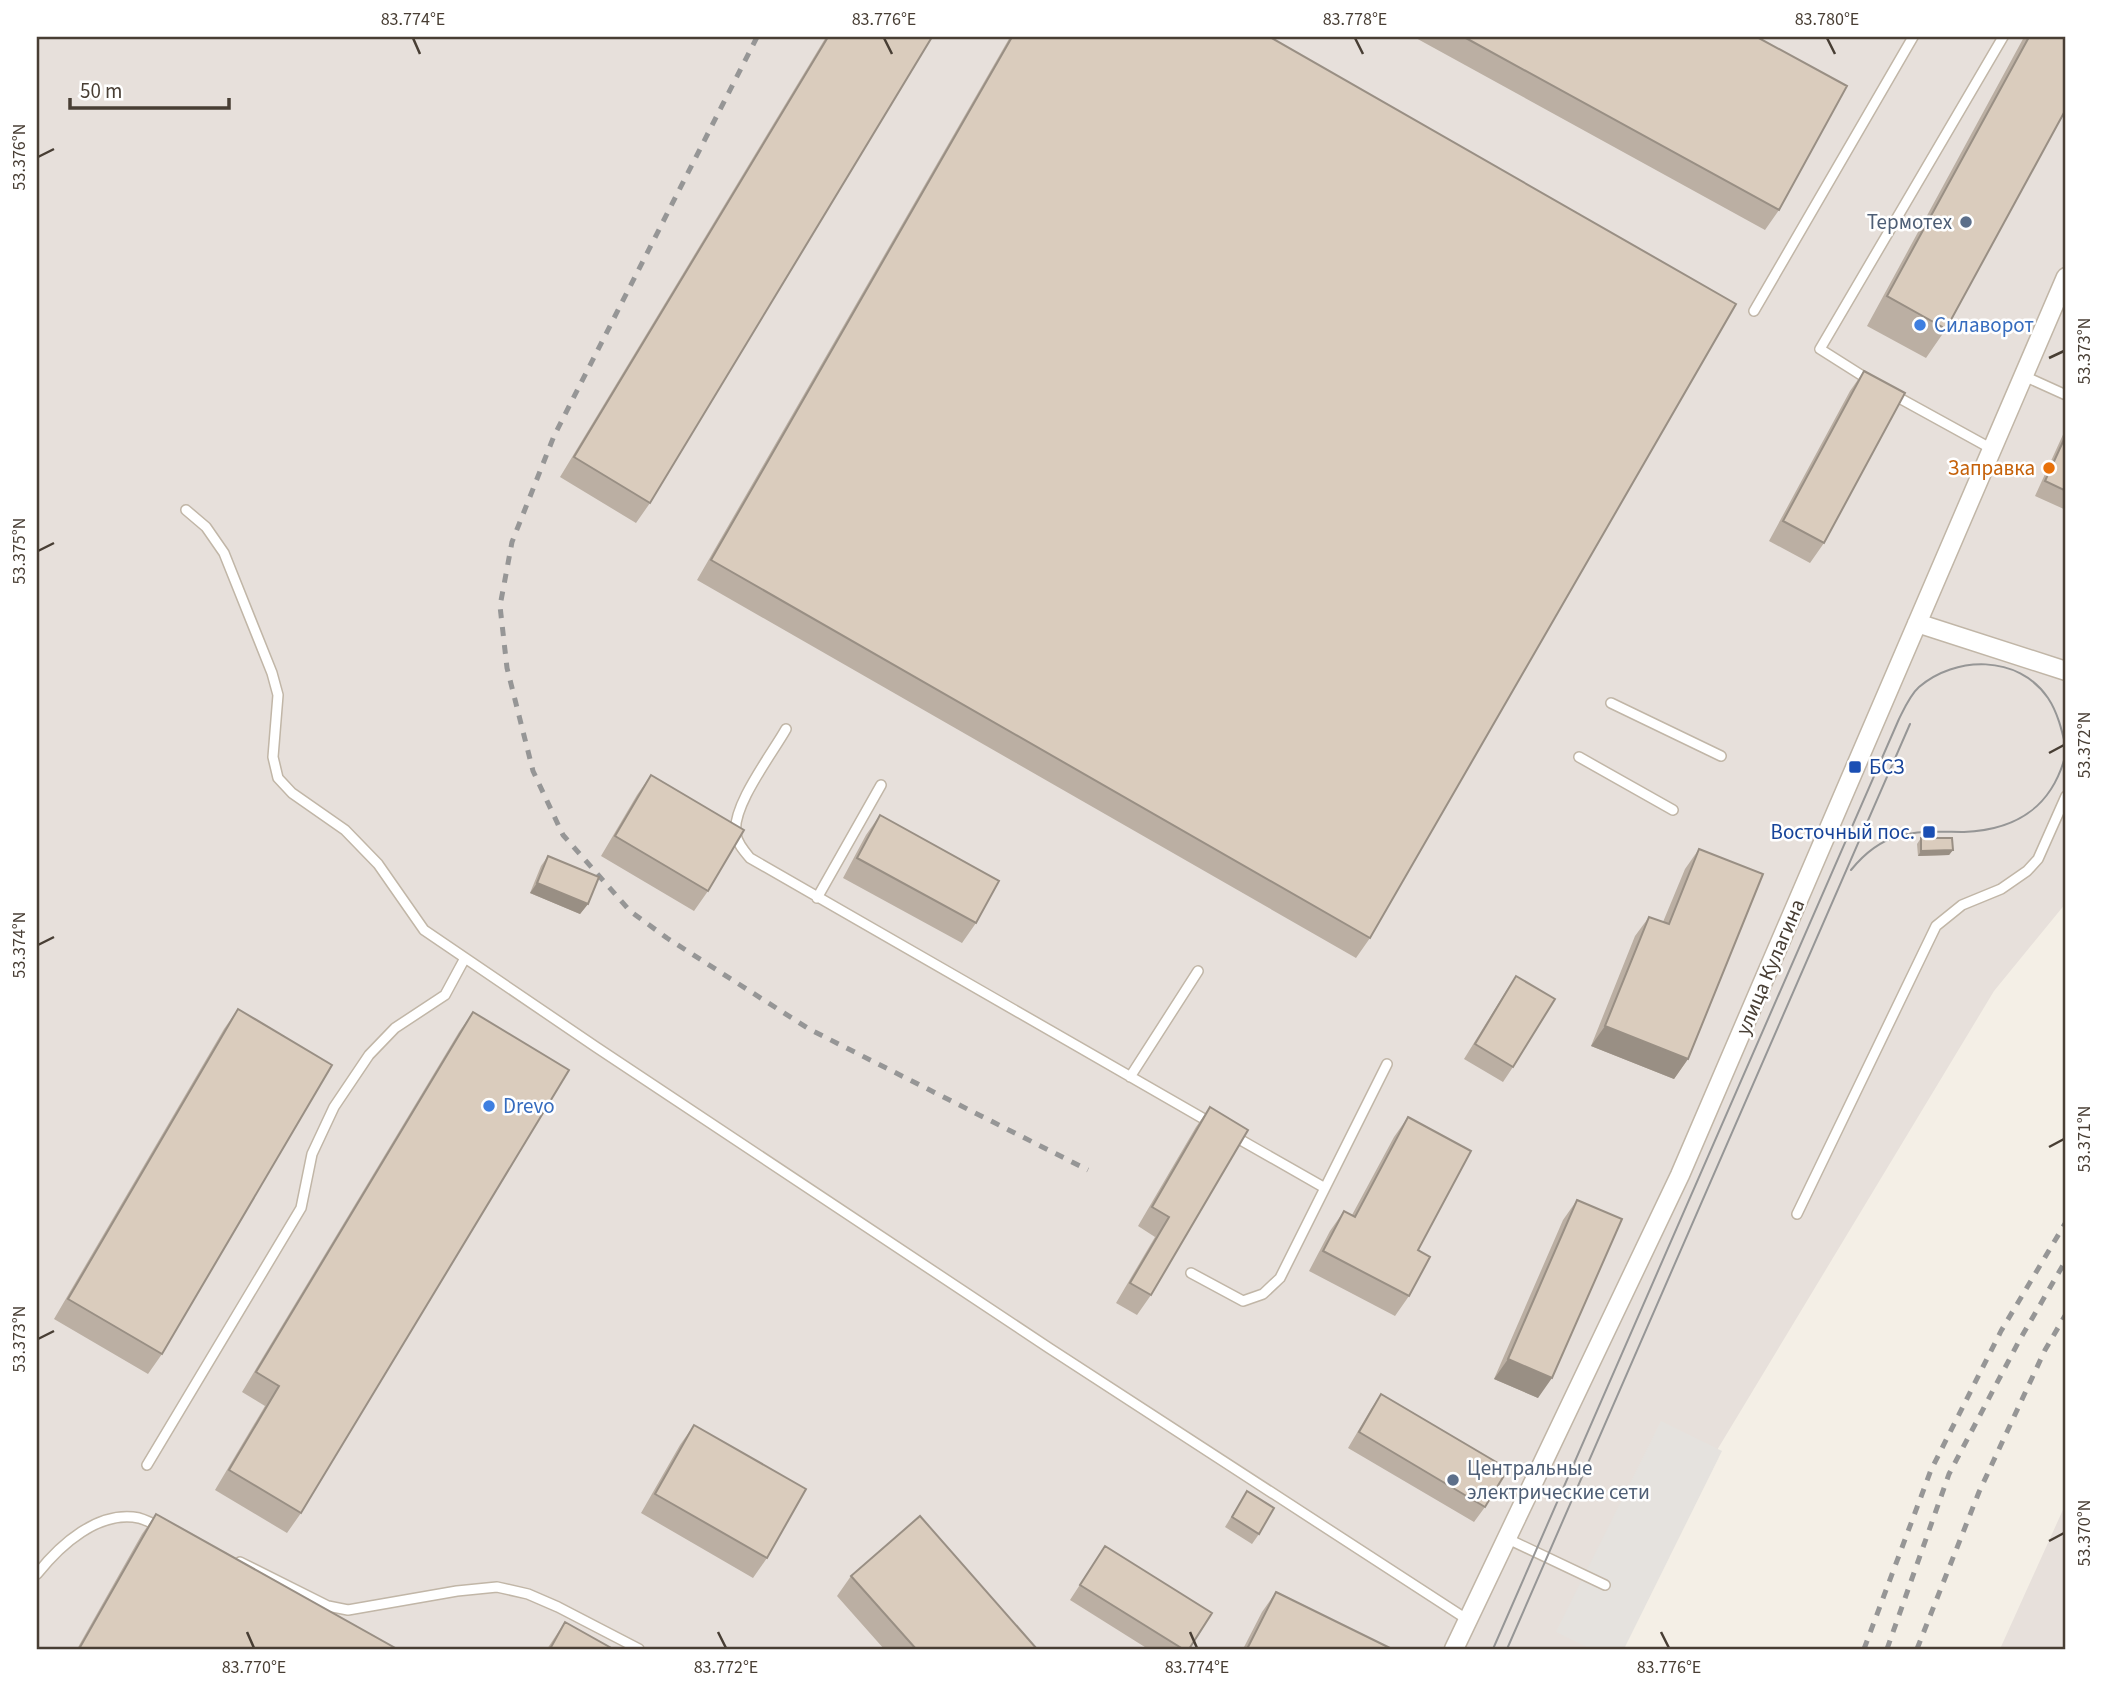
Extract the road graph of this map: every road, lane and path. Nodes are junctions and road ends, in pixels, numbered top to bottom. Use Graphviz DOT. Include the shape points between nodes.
graph roads {
  1 [pos="1913,37"];
  2 [pos="2003,37"];
  3 [pos="2066,277"];
  4 [pos="1754,311"];
  5 [pos="2024,376"];
  6 [pos="1875,383"];
  7 [pos="1886,390"];
  8 [pos="2066,396"];
  9 [pos="1992,449"];
  10 [pos="186,510"];
  11 [pos="1917,623"];
  12 [pos="2066,671"];
  13 [pos="1611,703"];
  14 [pos="786,729"];
  15 [pos="1721,756"];
  16 [pos="1579,757"];
  17 [pos="881,785"];
  18 [pos="2066,796"];
  19 [pos="1673,810"];
  20 [pos="817,898"];
  21 [pos="465,958"];
  22 [pos="1198,971"];
  23 [pos="1387,1064"];
  24 [pos="1130,1077"];
  25 [pos="1215,1125"];
  26 [pos="1227,1132"];
  27 [pos="1325,1188"];
  28 [pos="1797,1214"];
  29 [pos="1191,1273"];
  30 [pos="147,1465"];
  31 [pos="165,1529"];
  32 [pos="1508,1539"];
  33 [pos="228,1556"];
  34 [pos="37,1574"];
  35 [pos="1605,1585"];
  36 [pos="1468,1620"];
  37 [pos="639,1649"];
  38 [pos="1454,1649"];
  1 -- 4 [label="lane"];
  2 -- 6 [label="lane" via="1820,349"];
  3 -- 5 [label="street, улица Кулагина"];
  5 -- 8 [label="lane"];
  5 -- 9 [label="street, улица Кулагина"];
  7 -- 9 [label="lane"];
  9 -- 11 [label="street, улица Кулагина"];
  10 -- 21 [label="lane" via="206,527 224,553 272,673 278,695 272,757 278,778 345,830 378,864 424,930"];
  11 -- 12 [label="street"];
  11 -- 32 [label="street, улица Кулагина" via="1680,1175"];
  13 -- 15 [label="lane"];
  14 -- 20 [label="lane" via="738,808 736,834 750,858"];
  16 -- 19 [label="lane"];
  17 -- 20 [label="lane"];
  18 -- 28 [label="lane" via="2038,859 2027,872 1962,905 1936,926"];
  20 -- 24 [label="lane"];
  21 -- 30 [label="lane" via="445,995 395,1028 369,1055 334,1107 312,1154 301,1208"];
  21 -- 36 [label="lane" via="1037,1340"];
  22 -- 24 [label="lane"];
  23 -- 27 [label="lane"];
  24 -- 25 [label="lane"];
  26 -- 27 [label="lane"];
  27 -- 29 [label="lane" via="1279,1278 1263,1294 1243,1301"];
  31 -- 34 [label="lane" via="140,1518 102,1521 78,1534"];
  32 -- 35 [label="lane"];
  32 -- 36 [label="street, улица Кулагина"];
  33 -- 37 [label="lane" via="328,1606 348,1610 497,1587 528,1594"];
  36 -- 38 [label="street, улица Кулагина"];
}
